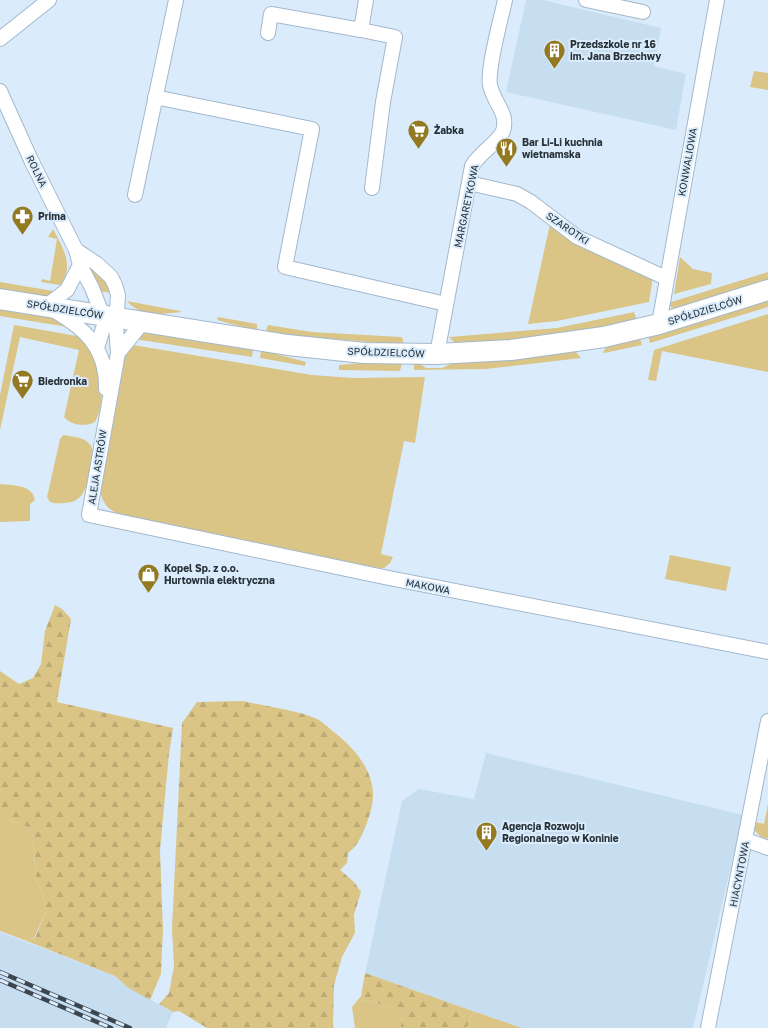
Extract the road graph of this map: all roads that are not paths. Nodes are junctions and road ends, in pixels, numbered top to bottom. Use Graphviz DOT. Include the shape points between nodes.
graph roads {
  1 [pos="49,0"];
  2 [pos="176,0"];
  3 [pos="366,0"];
  4 [pos="505,0"];
  5 [pos="586,0"];
  6 [pos="717,0"];
  7 [pos="642,12"];
  8 [pos="361,30"];
  9 [pos="268,33"];
  10 [pos="0,39"];
  11 [pos="0,90"];
  12 [pos="155,97"];
  13 [pos="469,183"];
  14 [pos="372,188"];
  15 [pos="135,195"];
  16 [pos="76,250"];
  17 [pos="80,265"];
  18 [pos="666,278"];
  19 [pos="768,290"];
  20 [pos="0,299"];
  21 [pos="446,304"];
  22 [pos="46,306"];
  23 [pos="110,317"];
  24 [pos="143,322"];
  25 [pos="659,324"];
  26 [pos="97,348"];
  27 [pos="118,353"];
  28 [pos="437,354"];
  29 [pos="105,418"];
  30 [pos="89,515"];
  31 [pos="768,652"];
  32 [pos="768,721"];
  33 [pos="746,840"];
  34 [pos="768,848"];
  35 [pos="708,1028"];
  1 -- 10 [label="street"];
  2 -- 12 [label="street"];
  3 -- 8 [label="street"];
  4 -- 13 [label="street, MARGARETKOWA" via="489,77 492,91 502,110 504,127 500,136 477,156"];
  5 -- 7 [label="street"];
  6 -- 18 [label="street, KONWALIOWA"];
  8 -- 9 [label="street" via="271,14"];
  8 -- 14 [label="street" via="395,37 383,102"];
  11 -- 16 [label="street, ROLNA" via="31,160"];
  12 -- 15 [label="street"];
  12 -- 21 [label="street" via="312,129 285,268"];
  13 -- 18 [label="street, SZAROTKI" via="517,194 578,236"];
  13 -- 21 [label="street, MARGARETKOWA"];
  16 -- 17 [label="street, ROLNA"];
  16 -- 23 [label="street" via="98,264 111,277 118,295"];
  17 -- 22 [label="street" via="67,290"];
  17 -- 23 [label="street, ROLNA"];
  18 -- 25 [label="street, KONWALIOWA"];
  19 -- 25 [label="street, SPÓŁDZIELCÓW"];
  20 -- 22 [label="street, SPÓŁDZIELCÓW"];
  21 -- 28 [label="street, MARGARETKOWA"];
  22 -- 23 [label="street, SPÓŁDZIELCÓW"];
  22 -- 26 [label="street, ALEJA ASTRÓW" via="72,321"];
  23 -- 24 [label="street, SPÓŁDZIELCÓW"];
  23 -- 26 [label="street" via="104,325"];
  23 -- 27 [label="street, ALEJA ASTRÓW"];
  24 -- 27 [label="street, ALEJA ASTRÓW"];
  24 -- 28 [label="street, SPÓŁDZIELCÓW" via="326,349 370,353"];
  25 -- 28 [label="street, SPÓŁDZIELCÓW" via="545,347"];
  26 -- 29 [label="street, ALEJA ASTRÓW" via="104,365 106,380"];
  27 -- 29 [label="street, ALEJA ASTRÓW"];
  29 -- 30 [label="street, ALEJA ASTRÓW"];
  30 -- 31 [label="street, MAKOWA" via="384,577"];
  32 -- 33 [label="street, HIACYNTOWA"];
  33 -- 34 [label="street"];
  33 -- 35 [label="street, HIACYNTOWA"];
}
